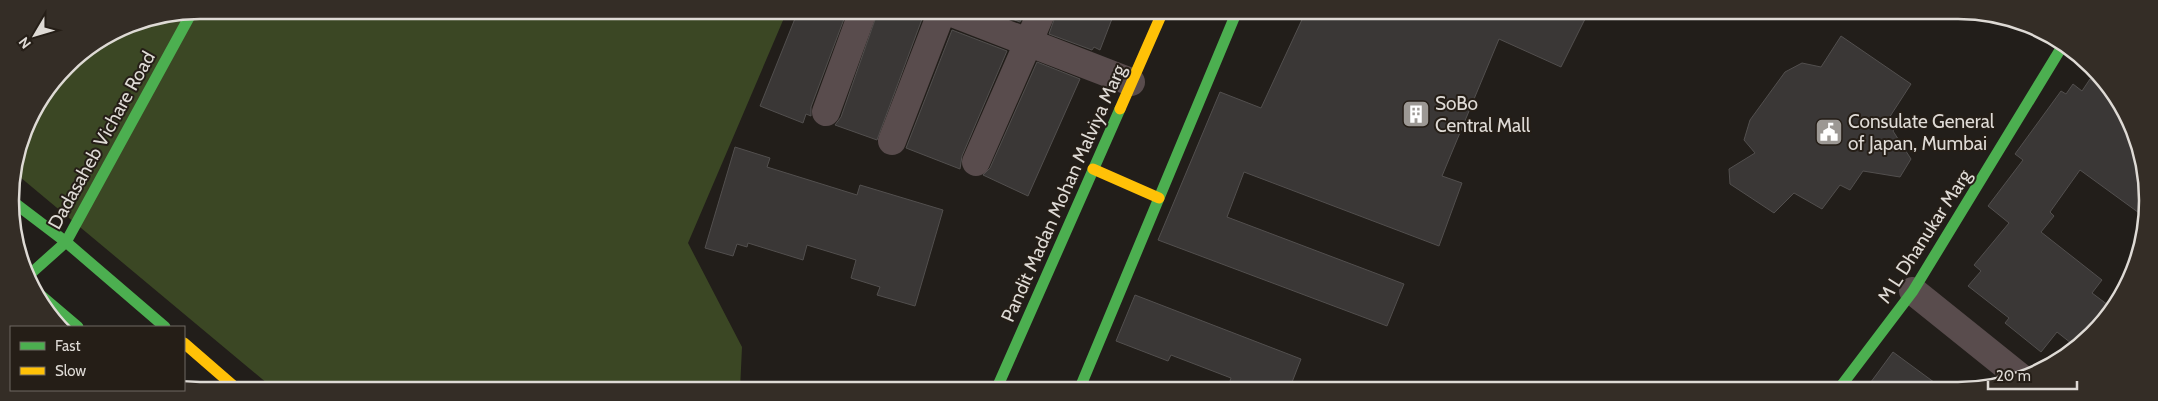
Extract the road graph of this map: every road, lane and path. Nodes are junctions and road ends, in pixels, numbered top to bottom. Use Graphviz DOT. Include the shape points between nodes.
graph roads {
  1 [pos="188,19"];
  2 [pos="860,19"];
  3 [pos="939,19"];
  4 [pos="968,19"];
  5 [pos="1039,19"];
  6 [pos="1159,19"];
  7 [pos="1234,19"];
  8 [pos="1030,43"];
  9 [pos="2060,51"];
  10 [pos="1131,82"];
  11 [pos="826,112"];
  12 [pos="892,140"];
  13 [pos="976,162"];
  14 [pos="1093,169"];
  15 [pos="1159,198"];
  16 [pos="19,206"];
  17 [pos="66,242"];
  18 [pos="33,271"];
  19 [pos="1913,291"];
  20 [pos="52,306"];
  21 [pos="77,326"];
  22 [pos="164,326"];
  23 [pos="185,344"];
  24 [pos="2015,373"];
  25 [pos="229,382"];
  26 [pos="1000,382"];
  27 [pos="1082,382"];
  28 [pos="1844,382"];
  1 -- 17 [label="main road, Dadasaheb Vichare Road"];
  2 -- 11 [label="street"];
  3 -- 12 [label="street"];
  4 -- 8 [label="street"];
  5 -- 8 [label="street"];
  6 -- 10 [label="main road, Pandit Madan Mohan Malviya Marg"];
  7 -- 15 [label="main road"];
  8 -- 10 [label="street"];
  8 -- 13 [label="street"];
  9 -- 19 [label="main road, M L Dhanukar Marg"];
  10 -- 14 [label="main road, Pandit Madan Mohan Malviya Marg"];
  14 -- 15 [label="main road"];
  14 -- 26 [label="main road, Pandit Madan Mohan Malviya Marg"];
  15 -- 27 [label="main road"];
  16 -- 17 [label="main road"];
  17 -- 18 [label="main road, Dadasaheb Vichare Road"];
  17 -- 22 [label="main road"];
  19 -- 24 [label="street"];
  19 -- 28 [label="main road, M L Dhanukar Marg"];
  20 -- 21 [label="main road"];
  23 -- 25 [label="main road"];
}
